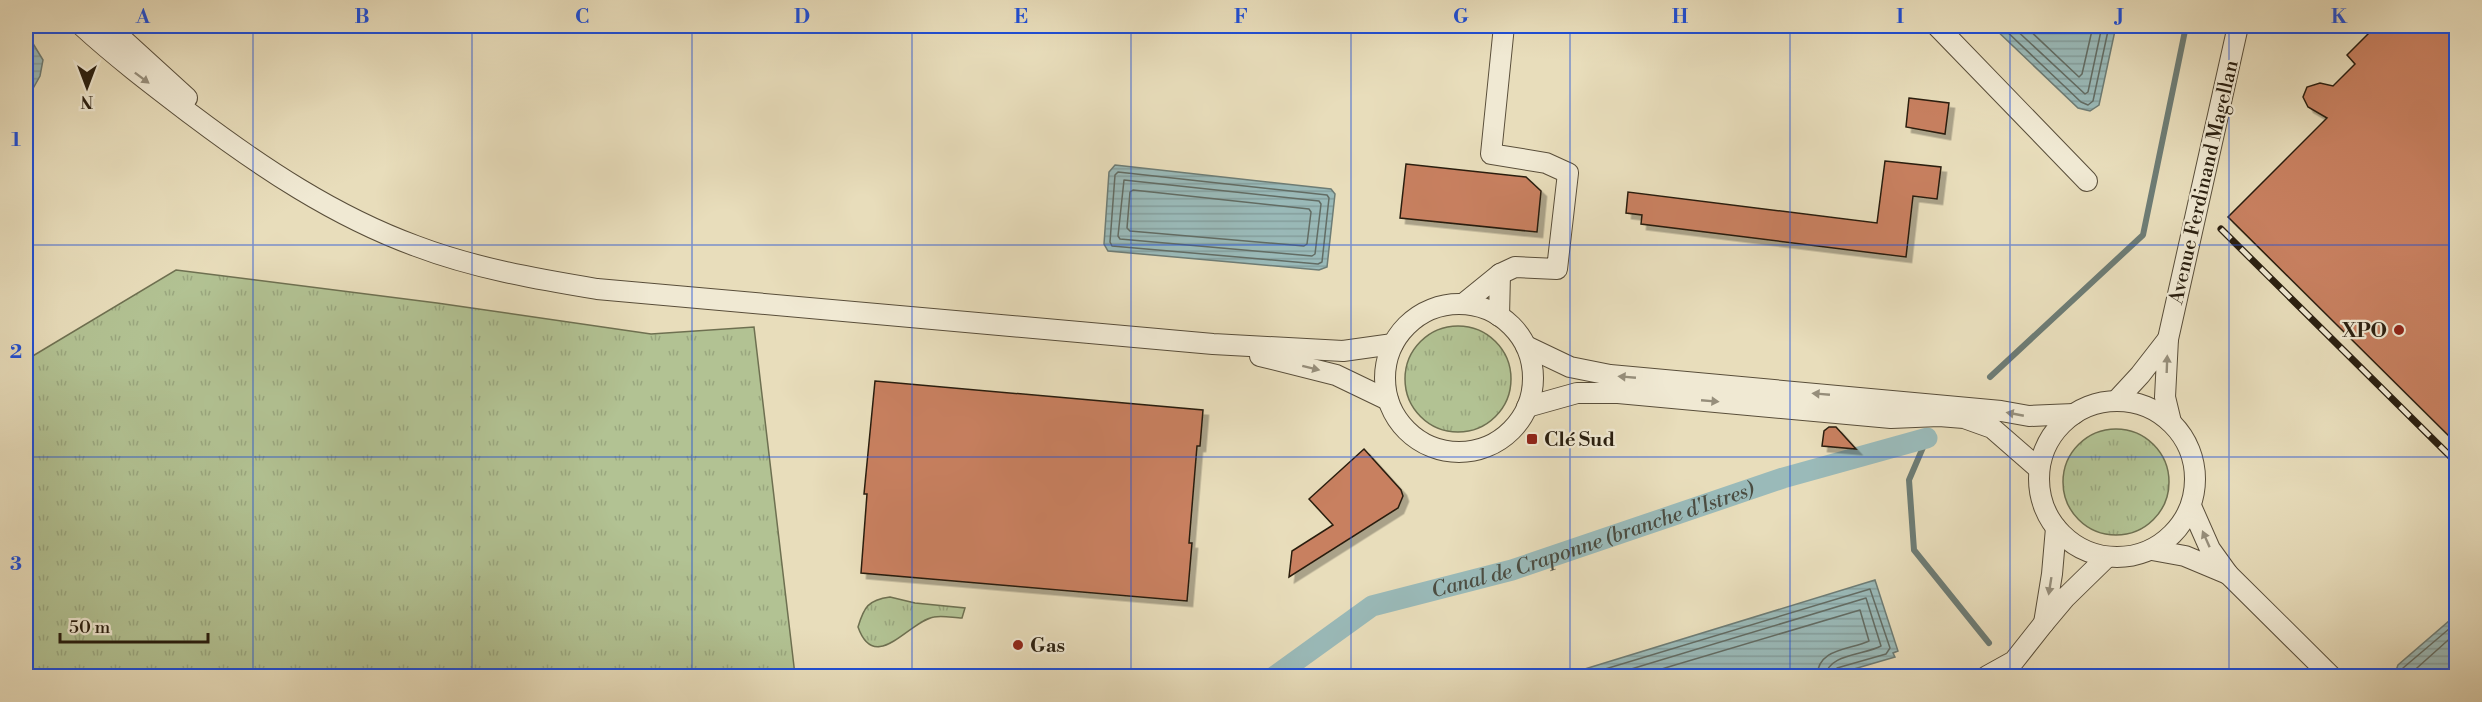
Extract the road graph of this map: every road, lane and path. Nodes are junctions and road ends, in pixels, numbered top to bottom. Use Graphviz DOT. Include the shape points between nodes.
graph roads {
  1 [pos="82,26"];
  2 [pos="108,26"];
  3 [pos="1504,26"];
  4 [pos="1936,26"];
  5 [pos="2238,26"];
  6 [pos="242,153"];
  7 [pos="2087,181"];
  8 [pos="1500,274"];
  9 [pos="1463,304"];
  10 [pos="1499,316"];
  11 [pos="2168,339"];
  12 [pos="1213,344"];
  13 [pos="1393,344"];
  14 [pos="1526,346"];
  15 [pos="1388,400"];
  16 [pos="2116,401"];
  17 [pos="1527,406"];
  18 [pos="2074,414"];
  19 [pos="2171,422"];
  20 [pos="2039,469"];
  21 [pos="2191,506"];
  22 [pos="2056,528"];
  23 [pos="2151,550"];
  24 [pos="2107,557"];
  25 [pos="2228,574"];
  26 [pos="2044,623"];
  27 [pos="1987,676"];
  28 [pos="2331,676"];
  1 -- 6 [label="street, one-way" via="118,59"];
  2 -- 6 [label="street"];
  3 -- 8 [label="street" via="1491,154 1546,163 1568,173 1557,269 1515,267"];
  4 -- 7 [label="street"];
  5 -- 11 [label="street, Avenue Ferdinand Magellan"];
  6 -- 12 [label="street" via="297,189 414,246 532,279 597,289"];
  8 -- 9 [label="street"];
  8 -- 10 [label="street"];
  9 -- 10 [label="street" via="1482,307"];
  9 -- 13 [label="street" via="1442,306 1422,314 1405,327"];
  10 -- 14 [label="street" via="1515,329"];
  11 -- 16 [label="street, Avenue Ferdinand Magellan"];
  19 -- 11 [label="street, Avenue Ferdinand Magellan, one-way" via="2165,397"];
  12 -- 13 [label="street" via="1343,351"];
  12 -- 15 [label="street, one-way" via="1336,375"];
  13 -- 15 [label="street" via="1386,362"];
  14 -- 17 [label="street" via="1533,387"];
  18 -- 14 [label="street, one-way" via="2029,416 1610,375 1570,368"];
  15 -- 17 [label="street" via="1410,434 1428,445 1463,452 1496,442 1514,426"];
  16 -- 18 [label="street"];
  16 -- 19 [label="street" via="2145,407"];
  17 -- 20 [label="street, one-way" via="1577,393 1618,393 1891,418 1964,418 1992,428"];
  18 -- 20 [label="street" via="2051,438"];
  19 -- 21 [label="street" via="2194,461 2196,484"];
  20 -- 22 [label="street" via="2039,490"];
  21 -- 23 [label="street" via="2182,524"];
  25 -- 21 [label="street, one-way" via="2210,549"];
  22 -- 24 [label="street" via="2070,542"];
  22 -- 26 [label="street, one-way"];
  23 -- 24 [label="street" via="2130,557"];
  23 -- 25 [label="street" via="2185,556"];
  24 -- 26 [label="street"];
  25 -- 28 [label="street"];
  26 -- 27 [label="street" via="2014,661"];
}
